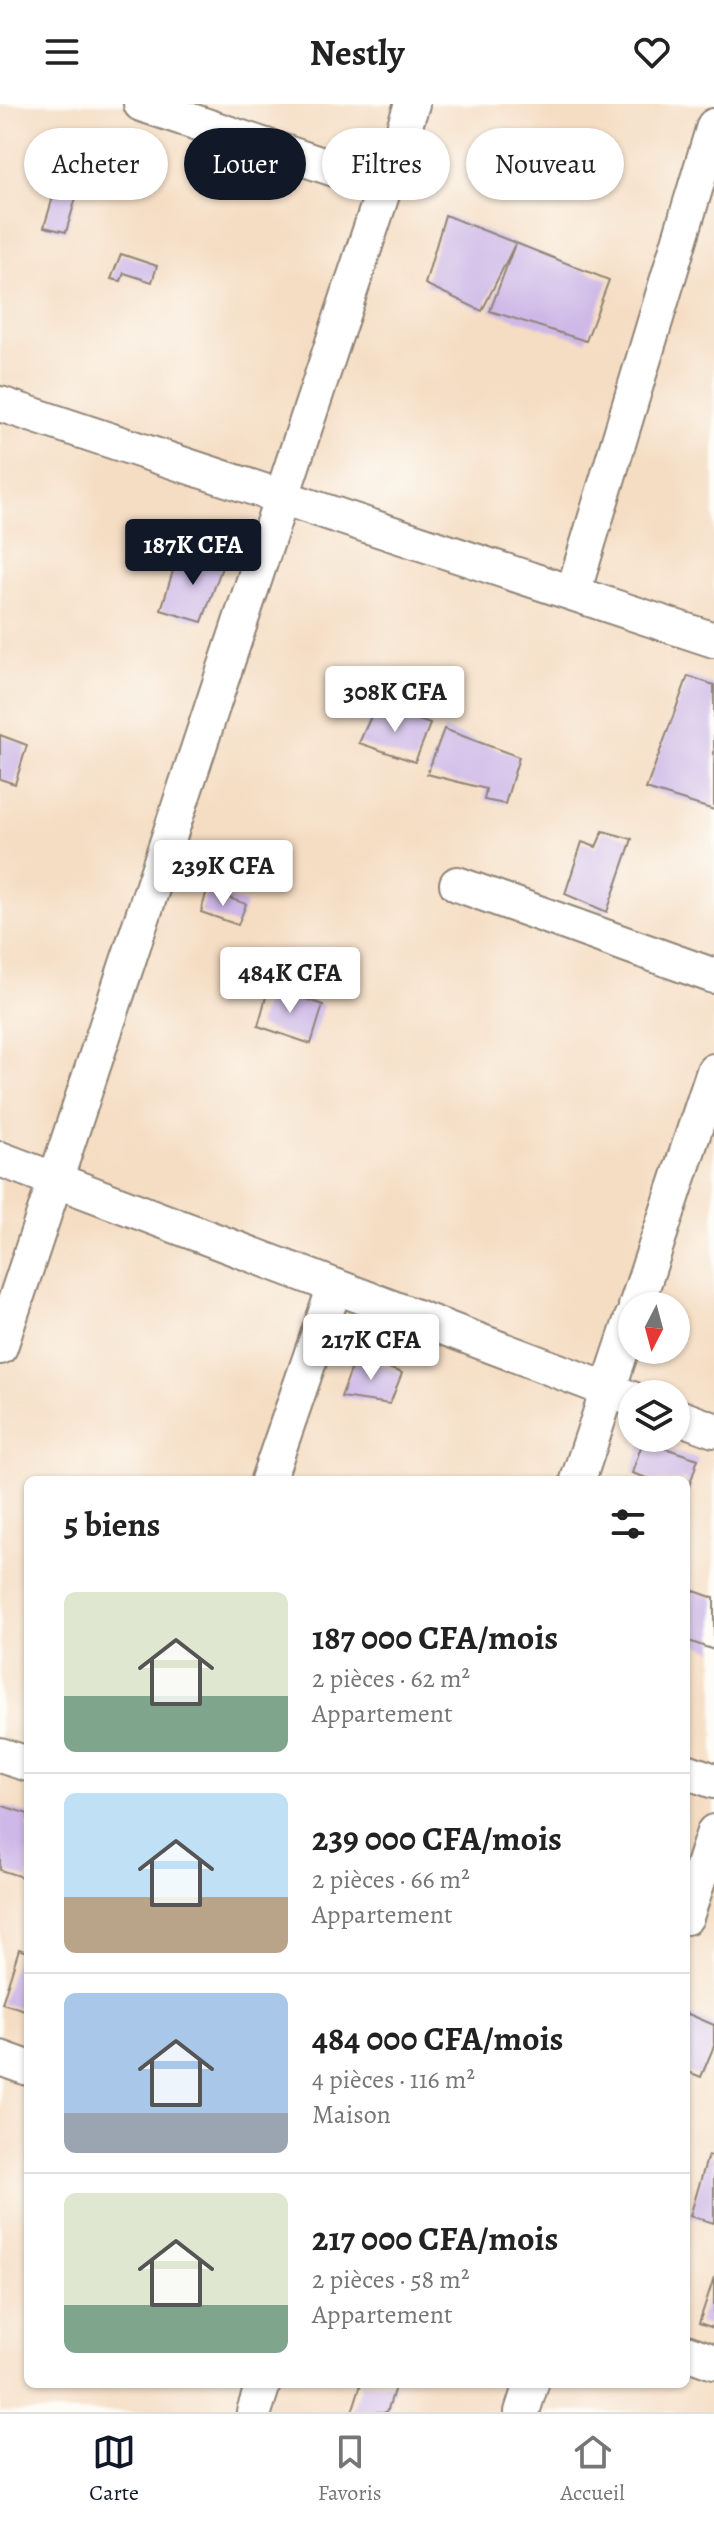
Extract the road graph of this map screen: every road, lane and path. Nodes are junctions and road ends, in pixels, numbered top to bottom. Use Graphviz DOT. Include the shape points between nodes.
graph roads {
  1 [pos="141,104"];
  2 [pos="412,104"];
  3 [pos="197,113"];
  4 [pos="714,126"];
  5 [pos="404,128"];
  6 [pos="322,162"];
  7 [pos="380,200"];
  8 [pos="0,404"];
  9 [pos="282,498"];
  10 [pos="573,593"];
  11 [pos="714,640"];
  12 [pos="457,884"];
  13 [pos="714,976"];
  14 [pos="714,1071"];
  15 [pos="0,1159"];
  16 [pos="56,1180"];
  17 [pos="335,1286"];
  18 [pos="641,1292"];
  19 [pos="0,1347"];
  20 [pos="618,1393"];
  21 [pos="618,1398"];
  22 [pos="690,1421"];
  23 [pos="714,1430"];
  24 [pos="269,1476"];
  25 [pos="580,1476"];
  26 [pos="0,1755"];
  27 [pos="24,1763"];
  28 [pos="690,1772"];
  29 [pos="714,1781"];
  30 [pos="714,1832"];
  31 [pos="690,1905"];
  32 [pos="0,2058"];
  33 [pos="24,2067"];
  34 [pos="690,2353"];
  35 [pos="714,2362"];
  36 [pos="262,2388"];
  37 [pos="530,2388"];
  38 [pos="254,2412"];
  39 [pos="522,2412"];
  1 -- 3 [label="street"];
  2 -- 5 [label="street"];
  3 -- 6 [label="street"];
  4 -- 10 [label="street"];
  7 -- 9 [label="street"];
  8 -- 9 [label="street"];
  9 -- 10 [label="street"];
  9 -- 16 [label="street"];
  10 -- 11 [label="street"];
  12 -- 13 [label="street"];
  14 -- 18 [label="street"];
  15 -- 16 [label="street"];
  16 -- 17 [label="street"];
  16 -- 19 [label="street"];
  17 -- 20 [label="street"];
  17 -- 24 [label="street"];
  21 -- 25 [label="street"];
  22 -- 23 [label="street"];
  26 -- 27 [label="street"];
  28 -- 29 [label="street"];
  30 -- 31 [label="street"];
  32 -- 33 [label="street"];
  34 -- 35 [label="street"];
  36 -- 38 [label="street"];
  37 -- 39 [label="street"];
}
